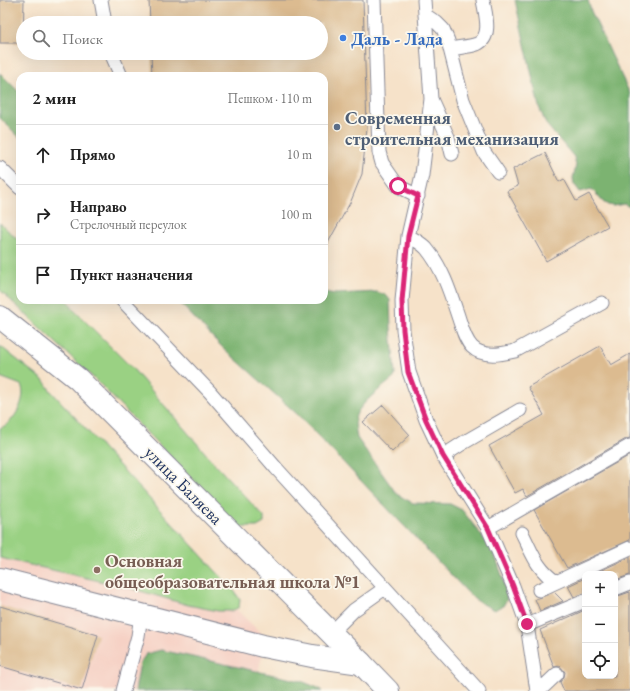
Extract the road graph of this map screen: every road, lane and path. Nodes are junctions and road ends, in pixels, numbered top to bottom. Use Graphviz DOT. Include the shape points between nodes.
graph roads {
  1 [pos="101,0"];
  2 [pos="374,0"];
  3 [pos="424,0"];
  4 [pos="483,0"];
  5 [pos="425,15"];
  6 [pos="104,16"];
  7 [pos="451,49"];
  8 [pos="114,60"];
  9 [pos="119,72"];
  10 [pos="431,99"];
  11 [pos="452,154"];
  12 [pos="0,168"];
  13 [pos="498,172"];
  14 [pos="16,184"];
  15 [pos="418,196"];
  16 [pos="408,236"];
  17 [pos="602,303"];
  18 [pos="126,304"];
  19 [pos="0,316"];
  20 [pos="520,410"];
  21 [pos="630,446"];
  22 [pos="443,456"];
  23 [pos="488,528"];
  24 [pos="522,533"];
  25 [pos="630,548"];
  26 [pos="0,579"];
  27 [pos="556,582"];
  28 [pos="630,583"];
  29 [pos="385,588"];
  30 [pos="618,588"];
  31 [pos="538,590"];
  32 [pos="582,602"];
  33 [pos="141,614"];
  34 [pos="527,624"];
  35 [pos="331,632"];
  36 [pos="361,662"];
  37 [pos="557,674"];
  38 [pos="123,691"];
  39 [pos="388,691"];
  40 [pos="479,691"];
  41 [pos="538,691"];
  1 -- 6 [label="lane"];
  2 -- 15 [label="lane" via="379,152 382,163 398,186"];
  3 -- 5 [label="lane"];
  4 -- 7 [label="lane" via="487,26 483,40 478,44"];
  5 -- 7 [label="lane" via="443,29"];
  5 -- 10 [label="lane"];
  7 -- 13 [label="lane" via="463,100 484,152"];
  8 -- 9 [label="lane"];
  10 -- 11 [label="lane" via="448,137"];
  10 -- 15 [label="lane"];
  12 -- 14 [label="lane"];
  15 -- 16 [label="lane"];
  16 -- 17 [label="lane" via="425,247 438,267 466,339 481,353 500,354 515,351"];
  16 -- 22 [label="lane" via="402,301 408,372"];
  18 -- 29 [label="lane" via="210,392"];
  19 -- 35 [label="street, улица Баляева" via="78,379"];
  20 -- 22 [label="lane"];
  21 -- 23 [label="lane"];
  22 -- 23 [label="lane"];
  23 -- 34 [label="lane"];
  24 -- 27 [label="lane" via="537,564"];
  25 -- 27 [label="lane"];
  26 -- 33 [label="street"];
  27 -- 31 [label="lane"];
  28 -- 30 [label="lane"];
  29 -- 35 [label="lane" via="354,610"];
  29 -- 40 [label="lane"];
  32 -- 34 [label="lane"];
  33 -- 36 [label="street" via="263,646"];
  33 -- 38 [label="lane" via="138,636"];
  34 -- 41 [label="lane"];
  35 -- 36 [label="street, улица Баляева"];
  36 -- 39 [label="street, улица Баляева"];
  37 -- 41 [label="lane"];
}
